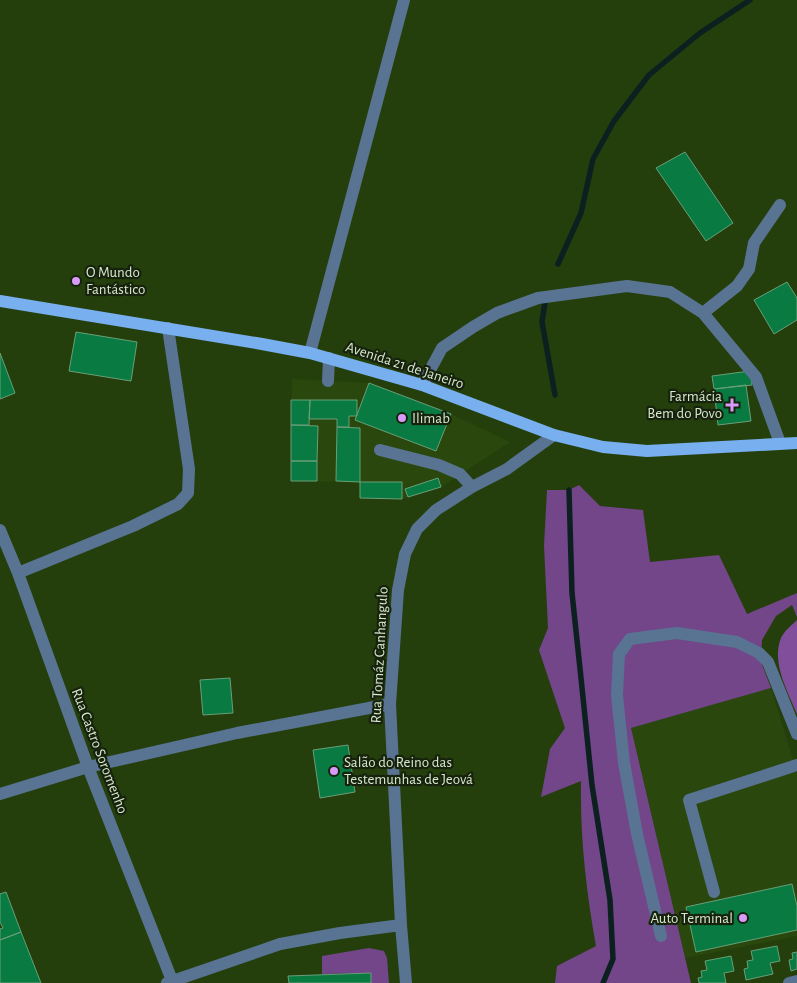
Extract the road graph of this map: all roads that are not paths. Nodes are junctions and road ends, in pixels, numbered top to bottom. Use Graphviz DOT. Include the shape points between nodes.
graph roads {
  1 [pos="404,0"];
  2 [pos="780,205"];
  3 [pos="0,301"];
  4 [pos="703,313"];
  5 [pos="168,328"];
  6 [pos="310,353"];
  7 [pos="329,358"];
  8 [pos="328,381"];
  9 [pos="422,385"];
  10 [pos="554,435"];
  11 [pos="780,443"];
  12 [pos="797,443"];
  13 [pos="380,450"];
  14 [pos="472,487"];
  15 [pos="0,530"];
  16 [pos="18,573"];
  17 [pos="390,704"];
  18 [pos="797,734"];
  19 [pos="797,765"];
  20 [pos="88,767"];
  21 [pos="0,794"];
  22 [pos="714,892"];
  23 [pos="401,925"];
  24 [pos="661,936"];
  25 [pos="797,981"];
  26 [pos="171,982"];
  27 [pos="406,983"];
  28 [pos="789,983"];
  1 -- 6 [label="street"];
  2 -- 4 [label="street" via="754,243 749,270 737,286"];
  3 -- 5 [label="main road, Avenida 21 de Janeiro"];
  4 -- 9 [label="street" via="670,292 627,286 538,298 498,313 442,348"];
  4 -- 11 [label="street" via="756,377"];
  5 -- 6 [label="main road, Avenida 21 de Janeiro"];
  5 -- 16 [label="street" via="189,469 188,493 178,504 133,526"];
  6 -- 7 [label="main road, Avenida 21 de Janeiro"];
  7 -- 8 [label="street"];
  7 -- 9 [label="main road, Avenida 21 de Janeiro"];
  9 -- 10 [label="main road, Avenida 21 de Janeiro"];
  10 -- 11 [label="main road, Avenida 21 de Janeiro" via="602,447 647,451"];
  10 -- 14 [label="street, Rua Tomáz Canhangulo" via="507,469"];
  11 -- 12 [label="main road, Avenida 21 de Janeiro"];
  13 -- 14 [label="street" via="446,468 460,474"];
  14 -- 17 [label="street, Rua Tomáz Canhangulo" via="436,510 417,529 405,554 398,590"];
  15 -- 16 [label="street, Rua Castro Soromenho"];
  16 -- 20 [label="street, Rua Castro Soromenho"];
  17 -- 20 [label="street" via="237,733"];
  17 -- 23 [label="street, Rua Tomáz Canhangulo"];
  18 -- 24 [label="street" via="768,662 737,642 678,633 630,639 619,654 617,695 624,764"];
  19 -- 22 [label="street" via="689,800"];
  20 -- 21 [label="street"];
  20 -- 26 [label="street, Rua Castro Soromenho"];
  23 -- 26 [label="street" via="280,944"];
  23 -- 27 [label="street, Rua Tomáz Canhangulo"];
  25 -- 28 [label="street"];
}
